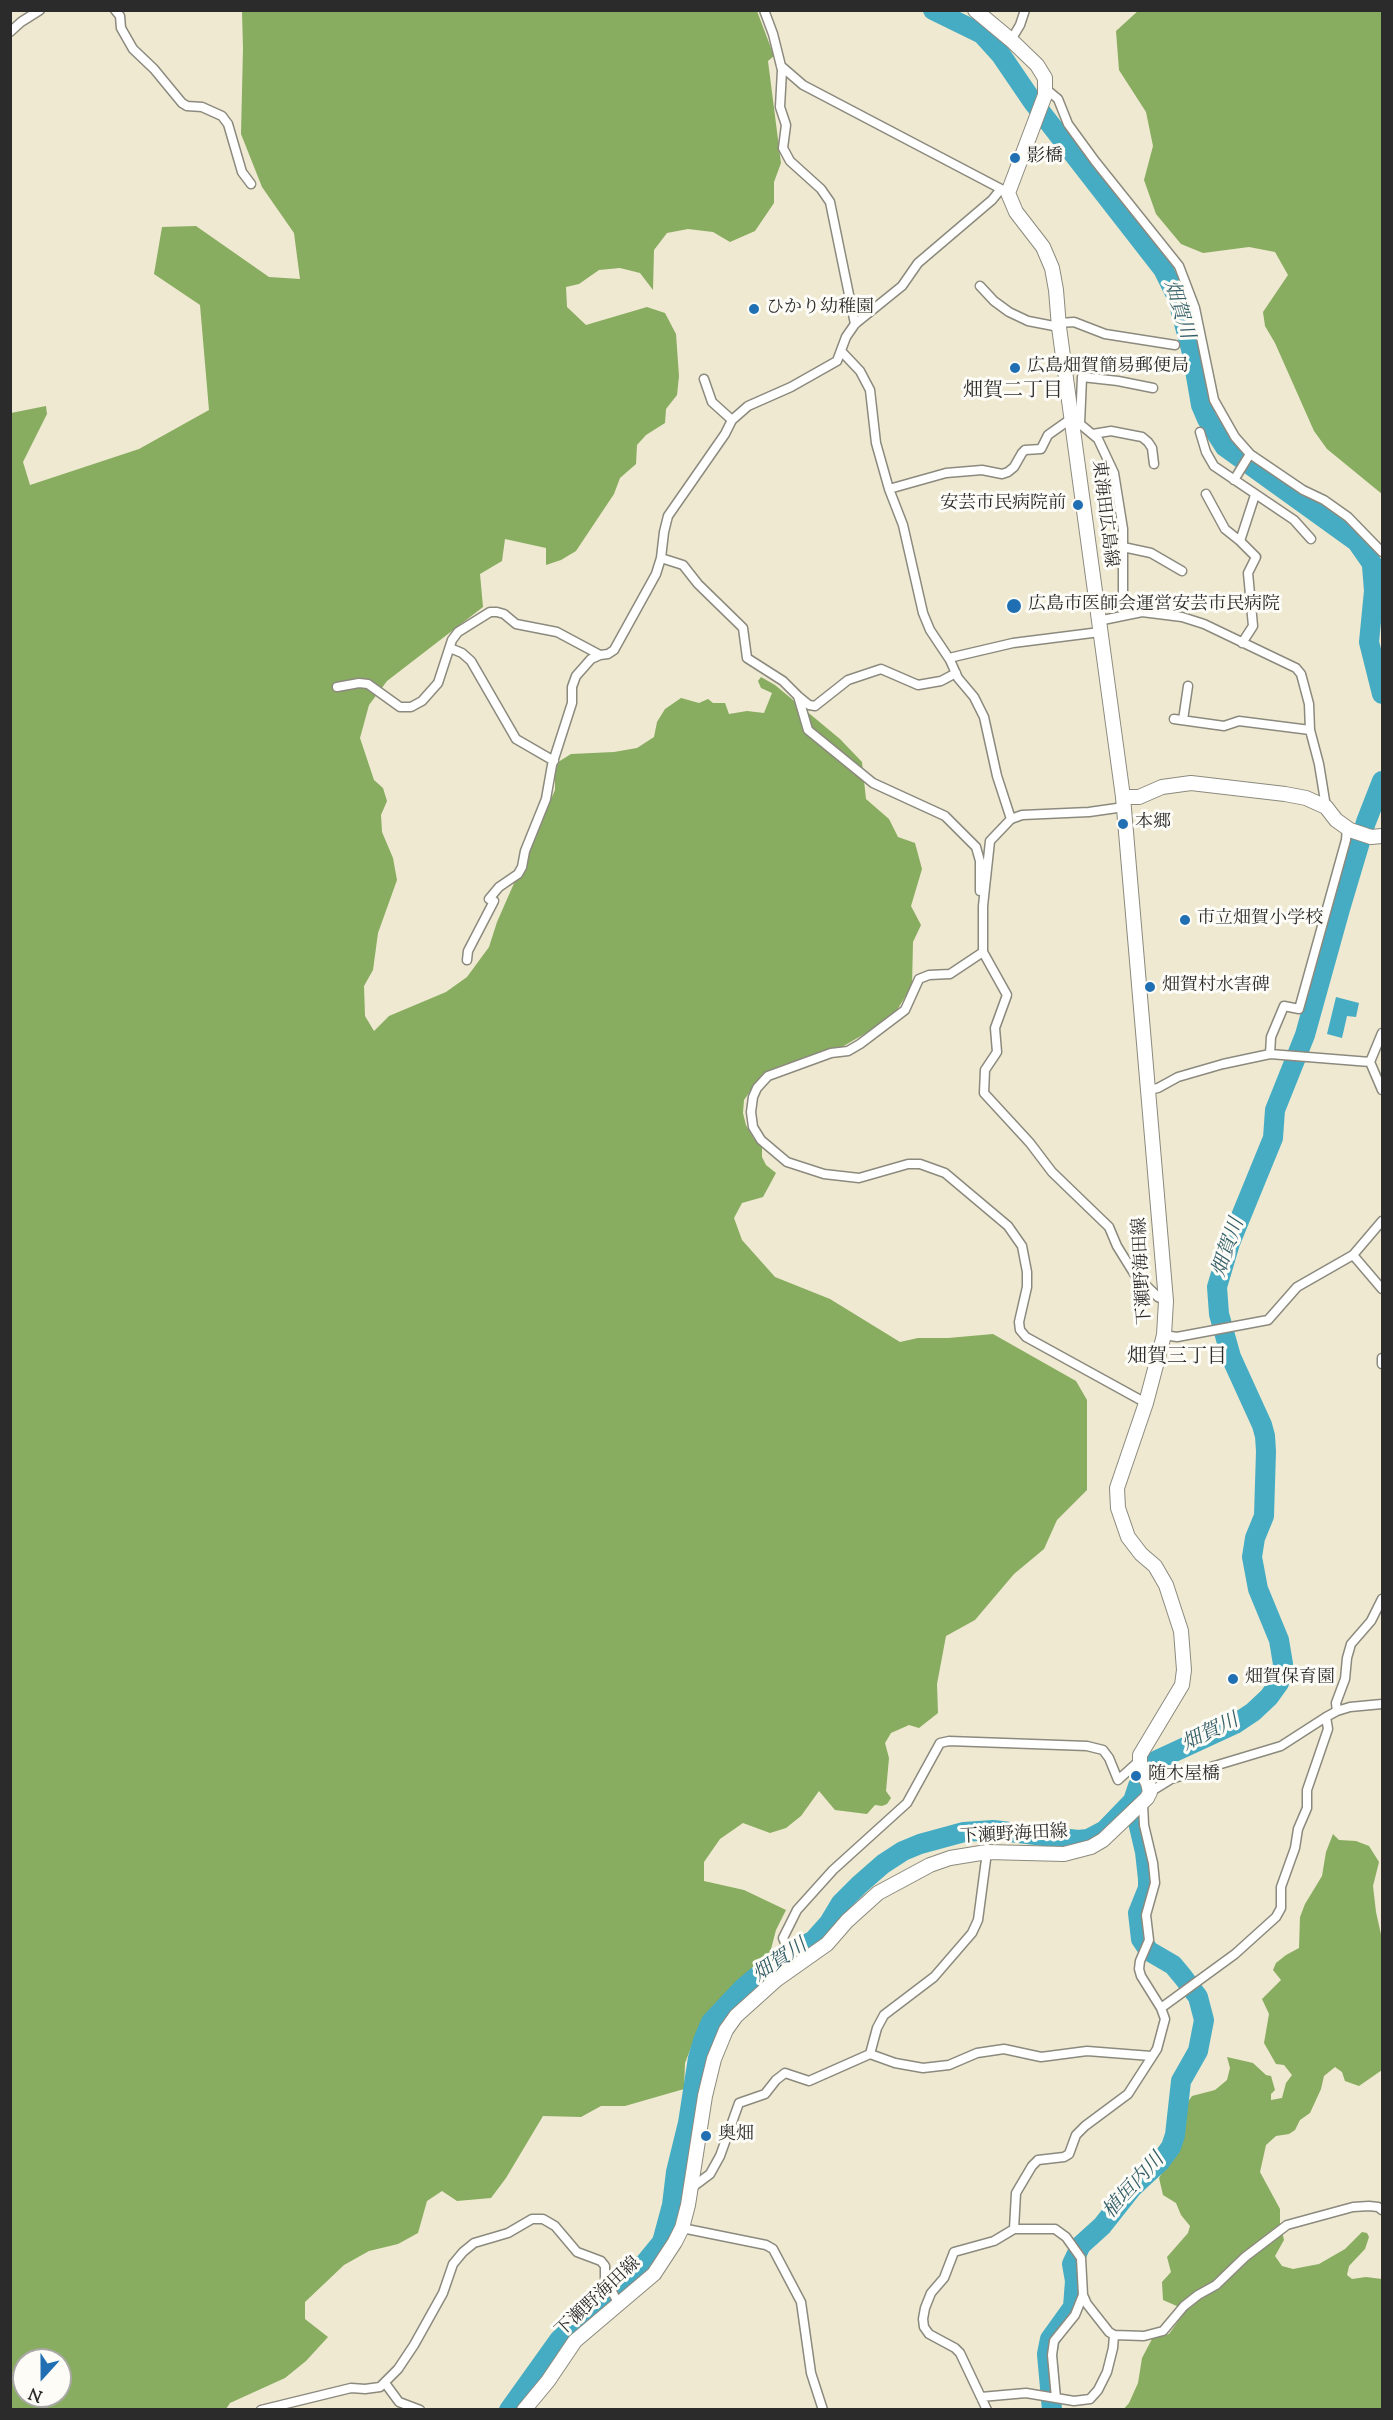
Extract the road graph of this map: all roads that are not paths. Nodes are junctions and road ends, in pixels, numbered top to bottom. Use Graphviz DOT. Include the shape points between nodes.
graph roads {
  1 [pos="40,10"];
  2 [pos="115,10"];
  3 [pos="764,10"];
  4 [pos="975,10"];
  5 [pos="1025,10"];
  6 [pos="10,32"];
  7 [pos="1011,40"];
  8 [pos="781,65"];
  9 [pos="1046,92"];
  10 [pos="251,184"];
  11 [pos="1005,191"];
  12 [pos="980,286"];
  13 [pos="855,324"];
  14 [pos="1059,325"];
  15 [pos="1175,345"];
  16 [pos="842,352"];
  17 [pos="704,379"];
  18 [pos="1153,388"];
  19 [pos="732,420"];
  20 [pos="1075,422"];
  21 [pos="1200,432"];
  22 [pos="1093,434"];
  23 [pos="1249,455"];
  24 [pos="1155,464"];
  25 [pos="1235,478"];
  26 [pos="889,489"];
  27 [pos="1206,494"];
  28 [pos="1255,495"];
  29 [pos="1311,539"];
  30 [pos="1240,541"];
  31 [pos="1124,547"];
  32 [pos="1383,552"];
  33 [pos="661,558"];
  34 [pos="1182,571"];
  35 [pos="1123,616"];
  36 [pos="1099,627"];
  37 [pos="1242,643"];
  38 [pos="450,648"];
  39 [pos="600,655"];
  40 [pos="948,658"];
  41 [pos="956,673"];
  42 [pos="1188,686"];
  43 [pos="337,687"];
  44 [pos="798,696"];
  45 [pos="1310,730"];
  46 [pos="554,761"];
  47 [pos="1124,802"];
  48 [pos="1326,807"];
  49 [pos="1011,819"];
  50 [pos="1348,829"];
  51 [pos="1377,836"];
  52 [pos="983,906"];
  53 [pos="983,952"];
  54 [pos="467,960"];
  55 [pos="1383,1033"];
  56 [pos="1270,1054"];
  57 [pos="1371,1062"];
  58 [pos="1149,1090"];
  59 [pos="1383,1090"];
  60 [pos="1383,1221"];
  61 [pos="1353,1255"];
  62 [pos="1383,1289"];
  63 [pos="1166,1301"];
  64 [pos="1164,1335"];
  65 [pos="1383,1358"];
  66 [pos="1383,1364"];
  67 [pos="1146,1402"];
  68 [pos="1383,1599"];
  69 [pos="1383,1704"];
  70 [pos="1337,1710"];
  71 [pos="1326,1717"];
  72 [pos="1140,1764"];
  73 [pos="1142,1800"];
  74 [pos="987,1852"];
  75 [pos="796,1968"];
  76 [pos="1161,2008"];
  77 [pos="870,2054"];
  78 [pos="1151,2056"];
  79 [pos="690,2190"];
  80 [pos="1383,2210"];
  81 [pos="682,2228"];
  82 [pos="1014,2229"];
  83 [pos="1083,2295"];
  84 [pos="618,2301"];
  85 [pos="1114,2335"];
  86 [pos="385,2383"];
  87 [pos="981,2397"];
  88 [pos="1056,2398"];
  89 [pos="261,2409"];
  90 [pos="420,2409"];
  91 [pos="524,2409"];
  92 [pos="823,2409"];
  93 [pos="987,2409"];
  1 -- 6 [label="street"];
  2 -- 10 [label="street" via="133,49 182,103 222,116 242,172"];
  3 -- 8 [label="street"];
  4 -- 7 [label="main road"];
  5 -- 7 [label="street"];
  7 -- 9 [label="main road" via="1037,65 1045,78"];
  8 -- 11 [label="street" via="803,85"];
  8 -- 13 [label="street" via="780,107 786,125 783,148 790,161 830,202"];
  9 -- 11 [label="main road"];
  9 -- 23 [label="street" via="1058,99 1068,123 1095,161 1179,266 1195,308 1214,400 1234,438"];
  11 -- 13 [label="street" via="918,263 902,286"];
  11 -- 14 [label="main road, 東海田広島線" via="1043,247 1052,268"];
  12 -- 14 [label="street" via="1009,312 1028,321"];
  13 -- 16 [label="street"];
  14 -- 15 [label="street" via="1074,322 1105,334"];
  14 -- 20 [label="main road, 東海田広島線"];
  16 -- 19 [label="street" via="825,369 748,406"];
  16 -- 26 [label="street" via="860,371 870,390 876,443"];
  17 -- 19 [label="street" via="712,402"];
  18 -- 20 [label="street" via="1082,377"];
  19 -- 33 [label="street" via="668,516"];
  20 -- 22 [label="street"];
  20 -- 26 [label="street" via="1048,435 1041,448 1026,450 1008,472 946,473"];
  20 -- 36 [label="main road, 東海田広島線"];
  21 -- 25 [label="street" via="1214,466"];
  22 -- 24 [label="street" via="1111,431 1142,437 1152,448"];
  22 -- 31 [label="street" via="1114,473"];
  23 -- 25 [label="street"];
  23 -- 32 [label="street" via="1348,517"];
  25 -- 28 [label="street"];
  26 -- 40 [label="street" via="903,525 923,613"];
  27 -- 30 [label="street" via="1225,529"];
  28 -- 29 [label="street" via="1294,520"];
  28 -- 30 [label="street"];
  30 -- 37 [label="street" via="1256,553 1248,573 1253,626"];
  31 -- 34 [label="street" via="1151,553"];
  31 -- 35 [label="street"];
  33 -- 39 [label="street" via="643,601 614,650"];
  33 -- 44 [label="street" via="683,564 743,628 747,658 783,681"];
  35 -- 36 [label="street"];
  35 -- 37 [label="street" via="1142,612 1182,617"];
  36 -- 40 [label="street"];
  36 -- 47 [label="main road, 東海田広島線"];
  37 -- 45 [label="street" via="1301,674 1309,704"];
  38 -- 39 [label="street" via="458,632 490,612 497,612 516,624 557,632"];
  38 -- 43 [label="street" via="438,683 411,707 400,706 368,684"];
  38 -- 46 [label="street" via="471,660 516,739"];
  39 -- 46 [label="street" via="576,676"];
  40 -- 41 [label="street"];
  41 -- 44 [label="street" via="941,681 918,685 881,669 848,680 815,706"];
  41 -- 49 [label="street" via="984,717"];
  42 -- 45 [label="street" via="1179,720 1224,726 1239,721"];
  44 -- 52 [label="street" via="808,730 873,783 945,816 976,848"];
  45 -- 48 [label="street"];
  46 -- 54 [label="street" via="546,799 520,871 489,898 494,901"];
  47 -- 48 [label="main road" via="1168,786 1191,783 1284,794"];
  47 -- 49 [label="street" via="1081,812 1037,813"];
  47 -- 58 [label="main road, 下瀬野海田線"];
  48 -- 50 [label="main road"];
  49 -- 52 [label="street" via="990,841"];
  50 -- 51 [label="main road"];
  50 -- 56 [label="street" via="1299,1009 1284,1006 1271,1037"];
  52 -- 53 [label="street"];
  53 -- 63 [label="street" via="1007,995 995,1028 997,1052 985,1070 984,1094 1052,1172 1109,1227 1135,1275"];
  53 -- 67 [label="street" via="950,974 919,979 905,1010 848,1051 831,1053 768,1076 753,1097 753,1127 761,1140 787,1162 824,1174 859,1179 908,1164 945,1173 1008,1226 1022,1246 1027,1287 1018,1322 1026,1337"];
  55 -- 57 [label="street"];
  56 -- 57 [label="street"];
  56 -- 58 [label="street" via="1178,1077"];
  57 -- 59 [label="street"];
  58 -- 63 [label="main road, 下瀬野海田線"];
  60 -- 61 [label="street"];
  61 -- 62 [label="street"];
  61 -- 64 [label="street" via="1297,1287 1268,1320 1177,1337"];
  63 -- 64 [label="main road, 下瀬野海田線"];
  64 -- 67 [label="main road, 下瀬野海田線"];
  65 -- 66 [label="street"];
  67 -- 72 [label="main road, 下瀬野海田線" via="1117,1488 1118,1508 1128,1537 1155,1566 1166,1585 1180,1631 1184,1670 1182,1685 1146,1744"];
  68 -- 70 [label="street" via="1351,1644"];
  69 -- 70 [label="street"];
  70 -- 71 [label="street"];
  71 -- 73 [label="street" via="1281,1746 1172,1779"];
  71 -- 76 [label="street" via="1328,1729 1307,1790 1307,1808 1281,1887 1281,1908 1276,1917"];
  72 -- 73 [label="main road"];
  72 -- 75 [label="street" via="1118,1780 1103,1750 1087,1746 940,1743 907,1803 833,1870 797,1910 783,1938"];
  73 -- 74 [label="main road, 下瀬野海田線" via="1103,1840 1076,1852"];
  73 -- 76 [label="street" via="1155,1883 1146,1915 1149,1940 1139,1969"];
  74 -- 75 [label="main road, 下瀬野海田線" via="941,1861 878,1893 827,1944"];
  74 -- 77 [label="street" via="978,1920 972,1933 934,1977 884,2015"];
  75 -- 79 [label="main road, 下瀬野海田線" via="748,2004 726,2030 705,2096"];
  76 -- 78 [label="street" via="1164,2027"];
  77 -- 78 [label="street" via="923,2068 949,2065 976,2053 1004,2049 1041,2057 1087,2051"];
  77 -- 79 [label="street" via="810,2081 785,2073 765,2094 739,2103 710,2174"];
  78 -- 82 [label="street" via="1128,2094 1076,2135 1069,2154 1038,2160 1032,2166 1016,2193"];
  79 -- 81 [label="main road, 下瀬野海田線"];
  80 -- 85 [label="street" via="1369,2205 1353,2207 1287,2225 1216,2285 1184,2306 1163,2331 1144,2336"];
  81 -- 84 [label="main road, 下瀬野海田線" via="654,2274"];
  81 -- 92 [label="street" via="773,2249 801,2302 812,2373"];
  82 -- 83 [label="street" via="1055,2229 1066,2237 1081,2258"];
  82 -- 87 [label="street" via="994,2241 954,2252 944,2278 930,2293 923,2319 929,2334 960,2353"];
  83 -- 85 [label="street"];
  83 -- 88 [label="street" via="1075,2315 1054,2341"];
  84 -- 86 [label="street" via="601,2261 577,2252 559,2229 543,2219 532,2219 508,2233 474,2242 453,2264 414,2345"];
  84 -- 91 [label="main road, 下瀬野海田線" via="575,2341"];
  85 -- 88 [label="street" via="1110,2362 1095,2395 1081,2401"];
  86 -- 89 [label="street"];
  86 -- 90 [label="street" via="399,2402"];
  87 -- 88 [label="street" via="1014,2393"];
  87 -- 93 [label="street"];
}
